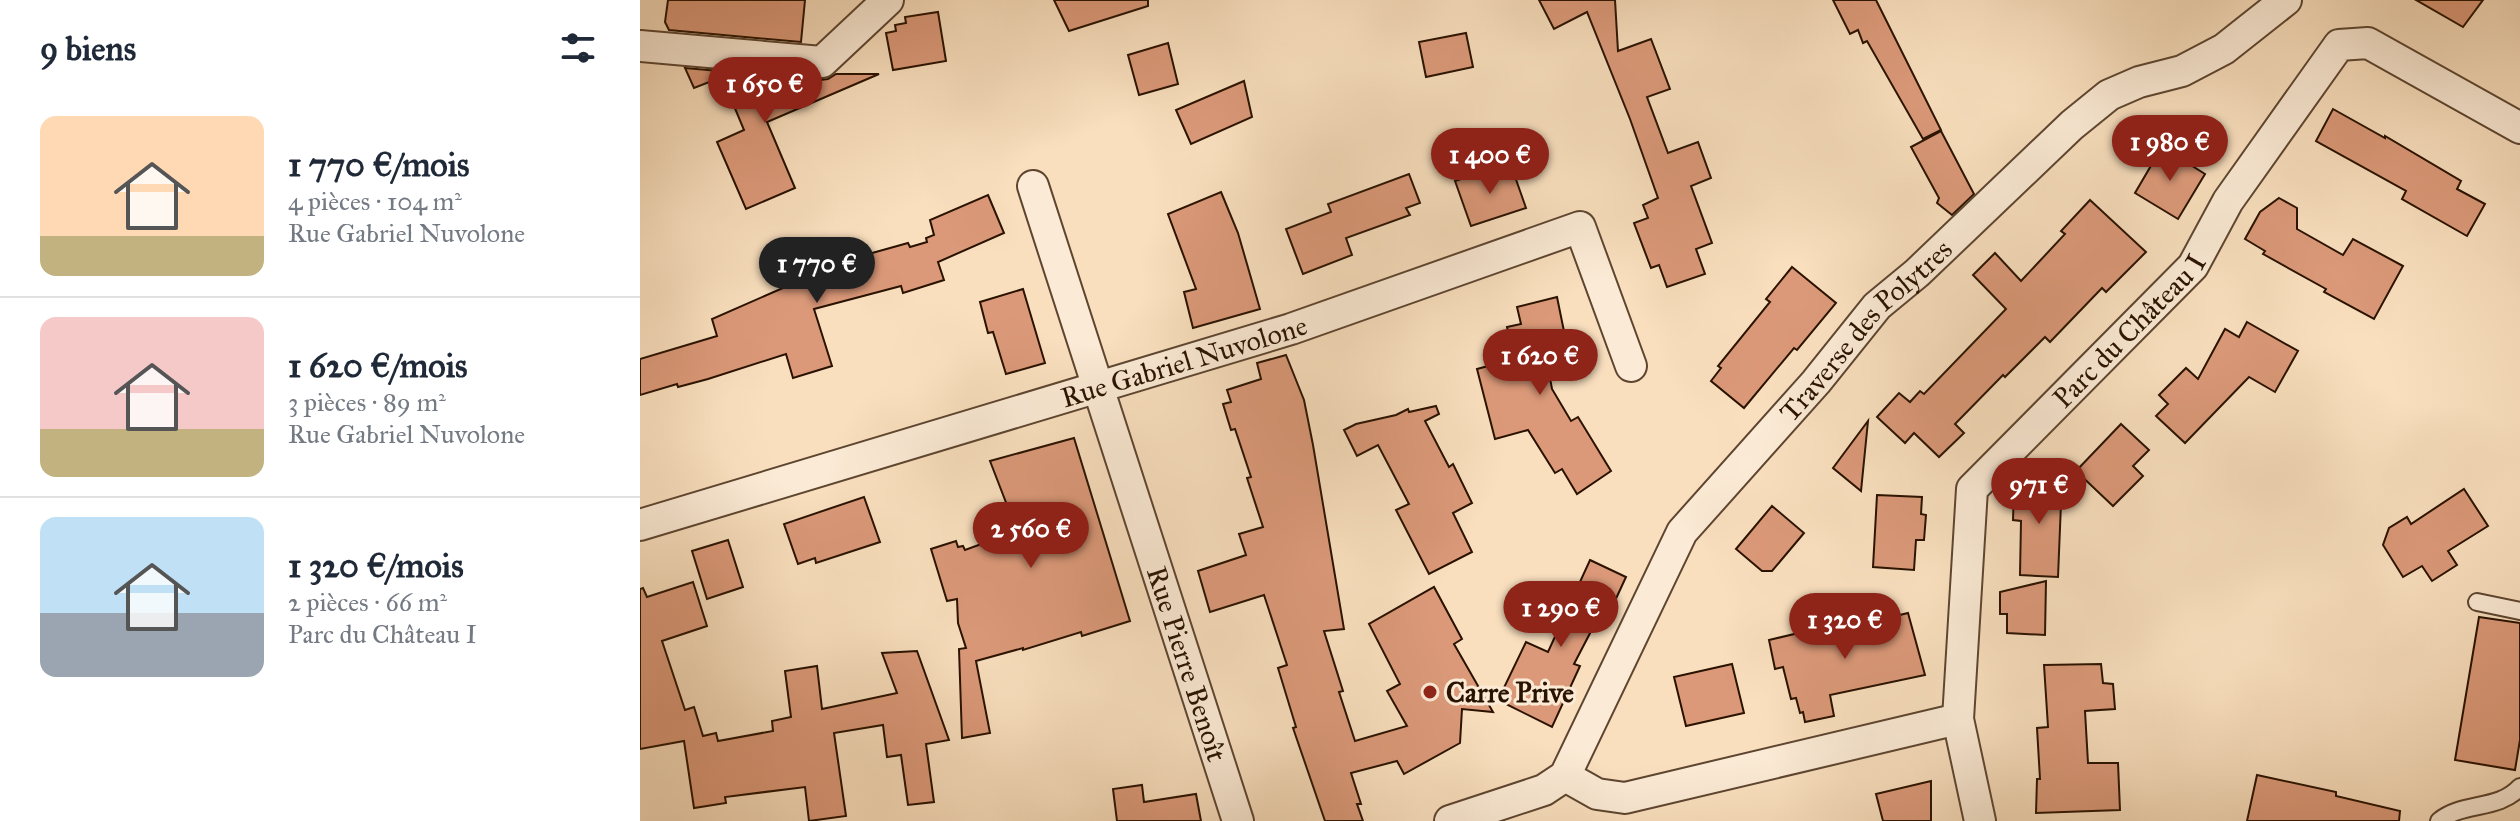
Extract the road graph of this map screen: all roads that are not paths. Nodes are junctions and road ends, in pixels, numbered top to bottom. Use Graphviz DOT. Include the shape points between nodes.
graph roads {
  1 [pos="888,0"];
  2 [pos="2286,0"];
  3 [pos="640,46"];
  4 [pos="2520,128"];
  5 [pos="1033,186"];
  6 [pos="1631,366"];
  7 [pos="1098,386"];
  8 [pos="640,525"];
  9 [pos="2477,602"];
  10 [pos="2520,611"];
  11 [pos="1958,719"];
  12 [pos="1565,776"];
  13 [pos="2520,787"];
  14 [pos="1238,821"];
  15 [pos="1450,821"];
  16 [pos="1980,821"];
  17 [pos="2439,821"];
  1 -- 3 [label="street" via="822,62"];
  2 -- 12 [label="street, Traverse des Polytres" via="2224,49 2182,71 2109,95 1877,306 1682,532"];
  4 -- 11 [label="street, Parc du Château I" via="2368,43 2339,45 2228,201 2193,266 1972,489"];
  5 -- 7 [label="street, Rue Pierre Benoît"];
  6 -- 7 [label="street, Rue Gabriel Nuvolone" via="1580,227 1291,329"];
  7 -- 8 [label="street, Rue Gabriel Nuvolone"];
  7 -- 14 [label="street, Rue Pierre Benoît"];
  9 -- 10 [label="lane"];
  11 -- 12 [label="street" via="1625,798 1597,794"];
  11 -- 16 [label="street, Parc du Château I"];
  12 -- 15 [label="street" via="1544,790"];
  13 -- 17 [label="lane" via="2509,799 2462,809"];
}
